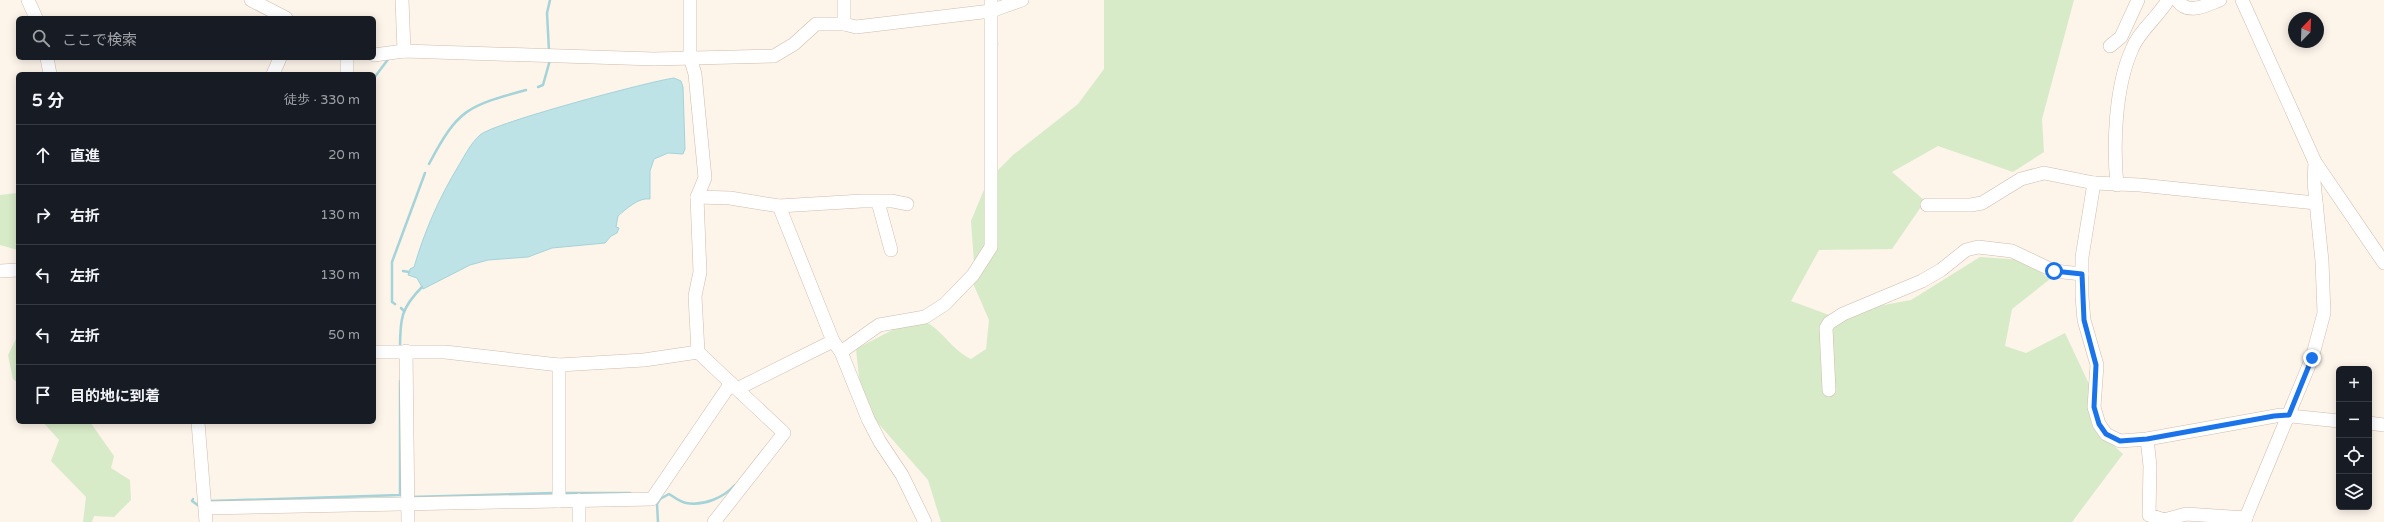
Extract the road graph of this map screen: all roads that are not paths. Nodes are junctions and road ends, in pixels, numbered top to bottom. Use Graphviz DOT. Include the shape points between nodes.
graph roads {
  1 [pos="28,0"];
  2 [pos="251,0"];
  3 [pos="277,0"];
  4 [pos="402,0"];
  5 [pos="690,0"];
  6 [pos="844,0"];
  7 [pos="1022,0"];
  8 [pos="2138,0"];
  9 [pos="2168,0"];
  10 [pos="2177,0"];
  11 [pos="2220,0"];
  12 [pos="2242,0"];
  13 [pos="991,5"];
  14 [pos="35,16"];
  15 [pos="281,16"];
  16 [pos="283,16"];
  17 [pos="844,24"];
  18 [pos="2110,46"];
  19 [pos="404,50"];
  20 [pos="376,55"];
  21 [pos="690,57"];
  22 [pos="47,60"];
  23 [pos="279,60"];
  24 [pos="347,60"];
  25 [pos="50,72"];
  26 [pos="275,72"];
  27 [pos="347,72"];
  28 [pos="2316,162"];
  29 [pos="2094,183"];
  30 [pos="2117,185"];
  31 [pos="697,197"];
  32 [pos="878,202"];
  33 [pos="2316,203"];
  34 [pos="907,204"];
  35 [pos="1927,205"];
  36 [pos="779,206"];
  37 [pos="892,250"];
  38 [pos="2384,263"];
  39 [pos="16,270"];
  40 [pos="0,271"];
  41 [pos="2082,274"];
  42 [pos="833,341"];
  43 [pos="406,351"];
  44 [pos="376,352"];
  45 [pos="698,352"];
  46 [pos="841,352"];
  47 [pos="559,365"];
  48 [pos="734,386"];
  49 [pos="1829,390"];
  50 [pos="2289,415"];
  51 [pos="2336,421"];
  52 [pos="2372,423"];
  53 [pos="198,424"];
  54 [pos="2384,425"];
  55 [pos="2147,439"];
  56 [pos="579,500"];
  57 [pos="559,501"];
  58 [pos="408,503"];
  59 [pos="206,506"];
  60 [pos="2245,520"];
  61 [pos="206,522"];
  62 [pos="408,522"];
  63 [pos="579,522"];
  64 [pos="714,522"];
  65 [pos="925,522"];
  1 -- 14 [label="street"];
  2 -- 15 [label="street"];
  3 -- 16 [label="street"];
  4 -- 19 [label="street"];
  5 -- 21 [label="street"];
  6 -- 17 [label="street"];
  7 -- 13 [label="street"];
  8 -- 18 [label="street" via="2121,36"];
  9 -- 30 [label="street" via="2132,48 2125,69 2114,149"];
  10 -- 11 [label="street" via="2186,8 2194,9"];
  12 -- 28 [label="street"];
  13 -- 17 [label="street" via="856,27"];
  13 -- 46 [label="street" via="991,247 973,275 945,304 925,317 879,325"];
  17 -- 21 [label="street" via="816,24 794,44 774,56"];
  19 -- 20 [label="street"];
  19 -- 21 [label="street" via="654,59"];
  21 -- 31 [label="street" via="695,74 705,163 705,178"];
  22 -- 25 [label="street"];
  23 -- 26 [label="street"];
  24 -- 27 [label="street"];
  28 -- 33 [label="street"];
  28 -- 38 [label="street"];
  29 -- 30 [label="street"];
  29 -- 35 [label="street" via="2044,173 2021,179 1982,202 1971,205"];
  29 -- 41 [label="street" via="2082,257"];
  30 -- 33 [label="street" via="2140,185"];
  31 -- 36 [label="street" via="730,198"];
  31 -- 45 [label="street" via="700,272 695,296"];
  32 -- 34 [label="street"];
  32 -- 36 [label="street"];
  32 -- 37 [label="street"];
  33 -- 50 [label="street" via="2324,312 2312,358"];
  36 -- 42 [label="street"];
  39 -- 40 [label="street"];
  41 -- 49 [label="street" via="2054,271 2012,251 1978,247 1966,250 1922,281 1843,314 1829,323 1826,328"];
  41 -- 55 [label="street" via="2084,320 2096,365 2094,396 2099,424 2106,434 2120,441"];
  42 -- 46 [label="street"];
  42 -- 48 [label="street"];
  43 -- 44 [label="street"];
  43 -- 47 [label="street" via="445,352"];
  43 -- 58 [label="street"];
  45 -- 47 [label="street" via="644,360"];
  45 -- 48 [label="street"];
  46 -- 65 [label="street" via="868,419 902,475"];
  47 -- 57 [label="street"];
  48 -- 56 [label="street" via="652,499"];
  48 -- 64 [label="street" via="784,433"];
  50 -- 51 [label="street"];
  50 -- 55 [label="street"];
  50 -- 60 [label="street"];
  52 -- 54 [label="street"];
  53 -- 59 [label="street"];
  55 -- 60 [label="street" via="2150,466 2149,515 2164,520 2186,514"];
  56 -- 57 [label="street"];
  56 -- 63 [label="street"];
  57 -- 58 [label="street"];
  58 -- 59 [label="street"];
  58 -- 62 [label="street"];
  59 -- 61 [label="street"];
}
